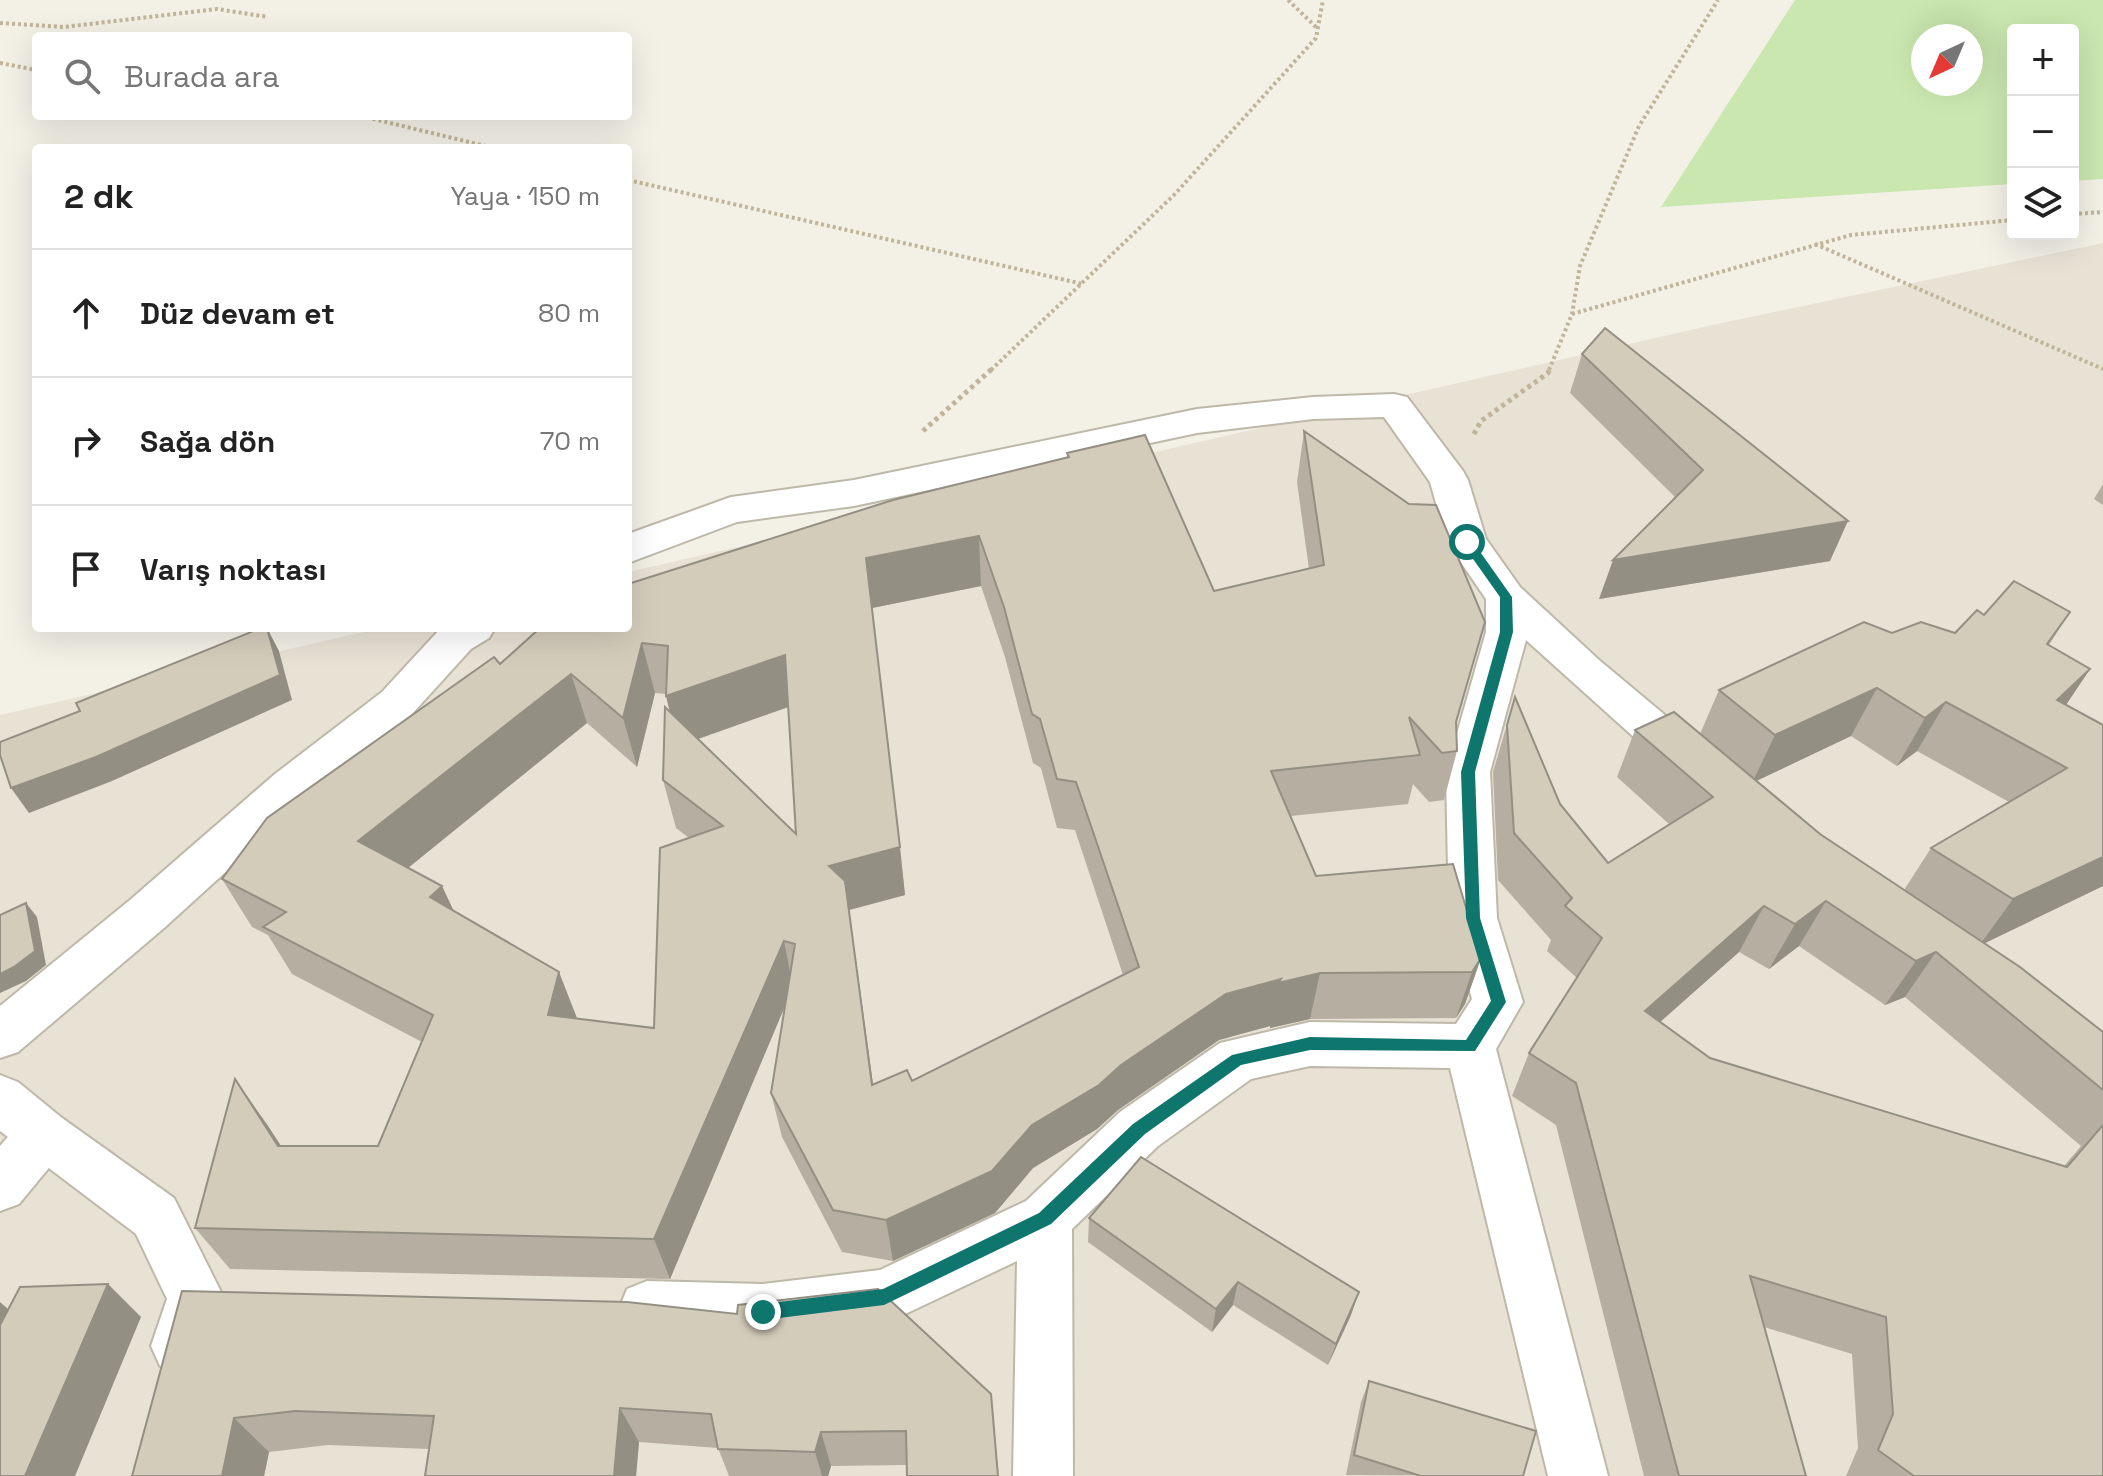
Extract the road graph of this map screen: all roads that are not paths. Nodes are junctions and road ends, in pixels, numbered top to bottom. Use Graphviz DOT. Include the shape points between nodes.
graph roads {
  1 [pos="632,547"];
  2 [pos="1506,597"];
  3 [pos="467,632"];
  4 [pos="1722,788"];
  5 [pos="0,1036"];
  6 [pos="1470,1046"];
  7 [pos="0,1098"];
  8 [pos="43,1135"];
  9 [pos="0,1186"];
  10 [pos="1045,1219"];
  11 [pos="606,1308"];
  12 [pos="166,1387"];
  13 [pos="1043,1476"];
  14 [pos="1578,1476"];
  1 -- 2 [label="street" via="731,510 854,493 1197,421 1394,405 1449,480 1467,542"];
  2 -- 4 [label="street"];
  2 -- 6 [label="street" via="1507,632 1468,772 1473,918 1498,1002"];
  3 -- 5 [label="street" via="397,703 291,786"];
  6 -- 10 [label="street" via="1310,1044 1238,1059 1139,1129"];
  6 -- 14 [label="street"];
  7 -- 8 [label="street"];
  8 -- 9 [label="street"];
  8 -- 12 [label="street" via="155,1216 219,1299"];
  10 -- 11 [label="street" via="884,1297 763,1312"];
  10 -- 13 [label="street"];
}
